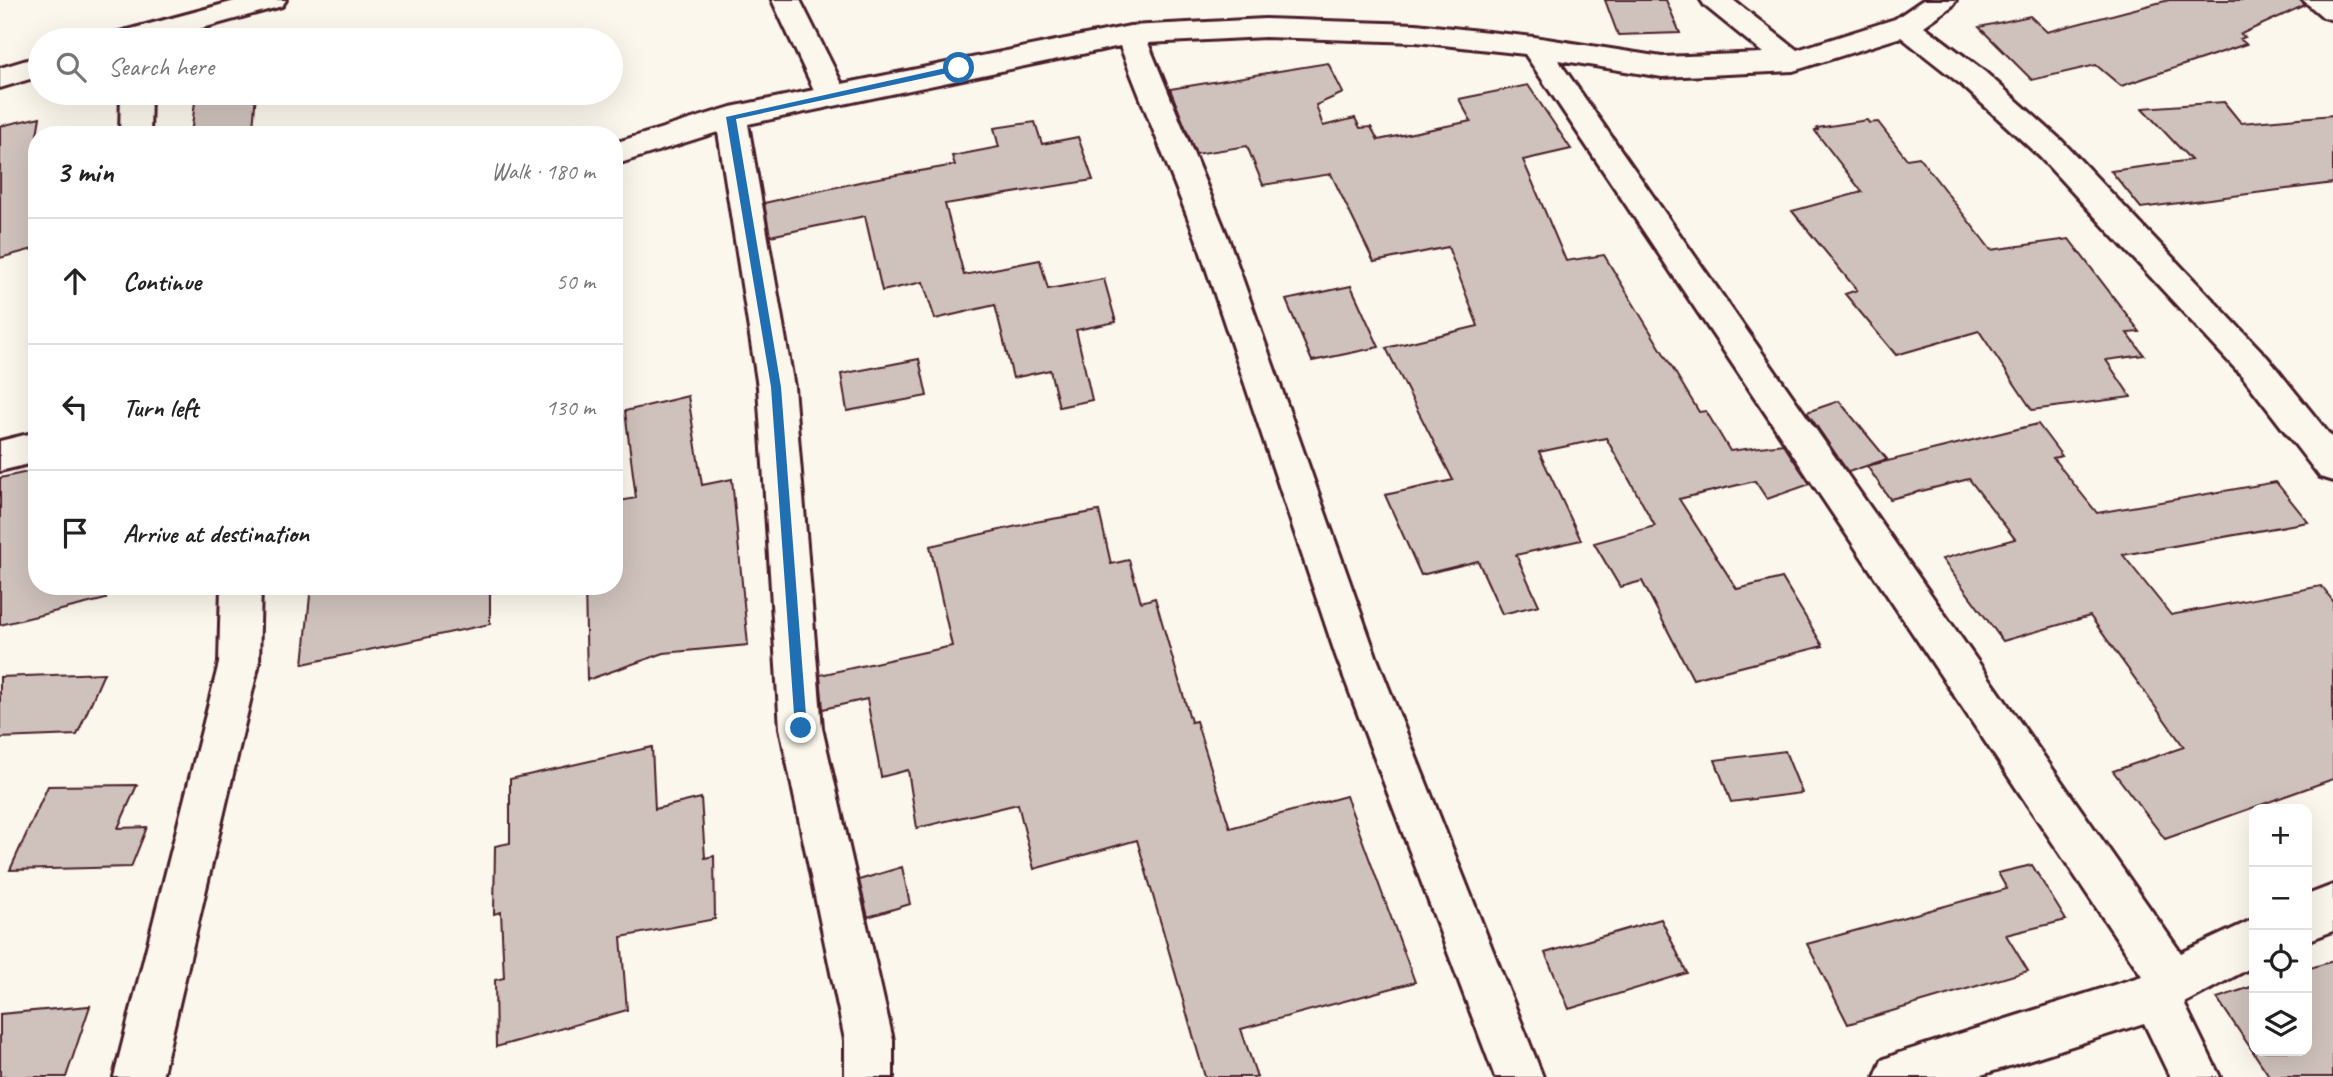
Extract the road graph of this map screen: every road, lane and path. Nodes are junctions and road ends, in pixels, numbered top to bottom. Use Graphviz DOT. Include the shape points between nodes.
graph roads {
  1 [pos="272,0"];
  2 [pos="786,0"];
  3 [pos="1240,0"];
  4 [pos="1715,0"];
  5 [pos="1942,0"];
  6 [pos="2317,0"];
  7 [pos="2333,11"];
  8 [pos="1905,26"];
  9 [pos="172,28"];
  10 [pos="1265,28"];
  11 [pos="1129,35"];
  12 [pos="1534,46"];
  13 [pos="1793,61"];
  14 [pos="28,70"];
  15 [pos="0,78"];
  16 [pos="832,95"];
  17 [pos="136,105"];
  18 [pos="731,117"];
  19 [pos="135,126"];
  20 [pos="623,152"];
  21 [pos="28,449"];
  22 [pos="0,456"];
  23 [pos="2333,466"];
  24 [pos="241,595"];
  25 [pos="2333,908"];
  26 [pos="2312,916"];
  27 [pos="2249,945"];
  28 [pos="2164,989"];
  29 [pos="138,1077"];
  30 [pos="869,1077"];
  31 [pos="1519,1077"];
  32 [pos="1899,1077"];
  33 [pos="2196,1077"];
  1 -- 9 [label="street"];
  2 -- 16 [label="street"];
  3 -- 10 [label="street"];
  4 -- 13 [label="street"];
  5 -- 8 [label="street"];
  6 -- 7 [label="street"];
  8 -- 13 [label="street"];
  8 -- 23 [label="street" via="1974,79 2051,149 2255,367"];
  10 -- 11 [label="street"];
  10 -- 12 [label="street" via="1416,33"];
  11 -- 16 [label="street"];
  11 -- 31 [label="street" via="1212,238 1356,656"];
  12 -- 13 [label="street" via="1662,67"];
  12 -- 28 [label="street"];
  14 -- 15 [label="street"];
  16 -- 18 [label="street"];
  17 -- 19 [label="street"];
  18 -- 20 [label="street"];
  18 -- 30 [label="street" via="776,387 801,728 869,1040"];
  21 -- 22 [label="street"];
  24 -- 29 [label="street" via="239,663"];
  25 -- 26 [label="street"];
  27 -- 28 [label="street"];
  28 -- 32 [label="street"];
  28 -- 33 [label="street"];
}
